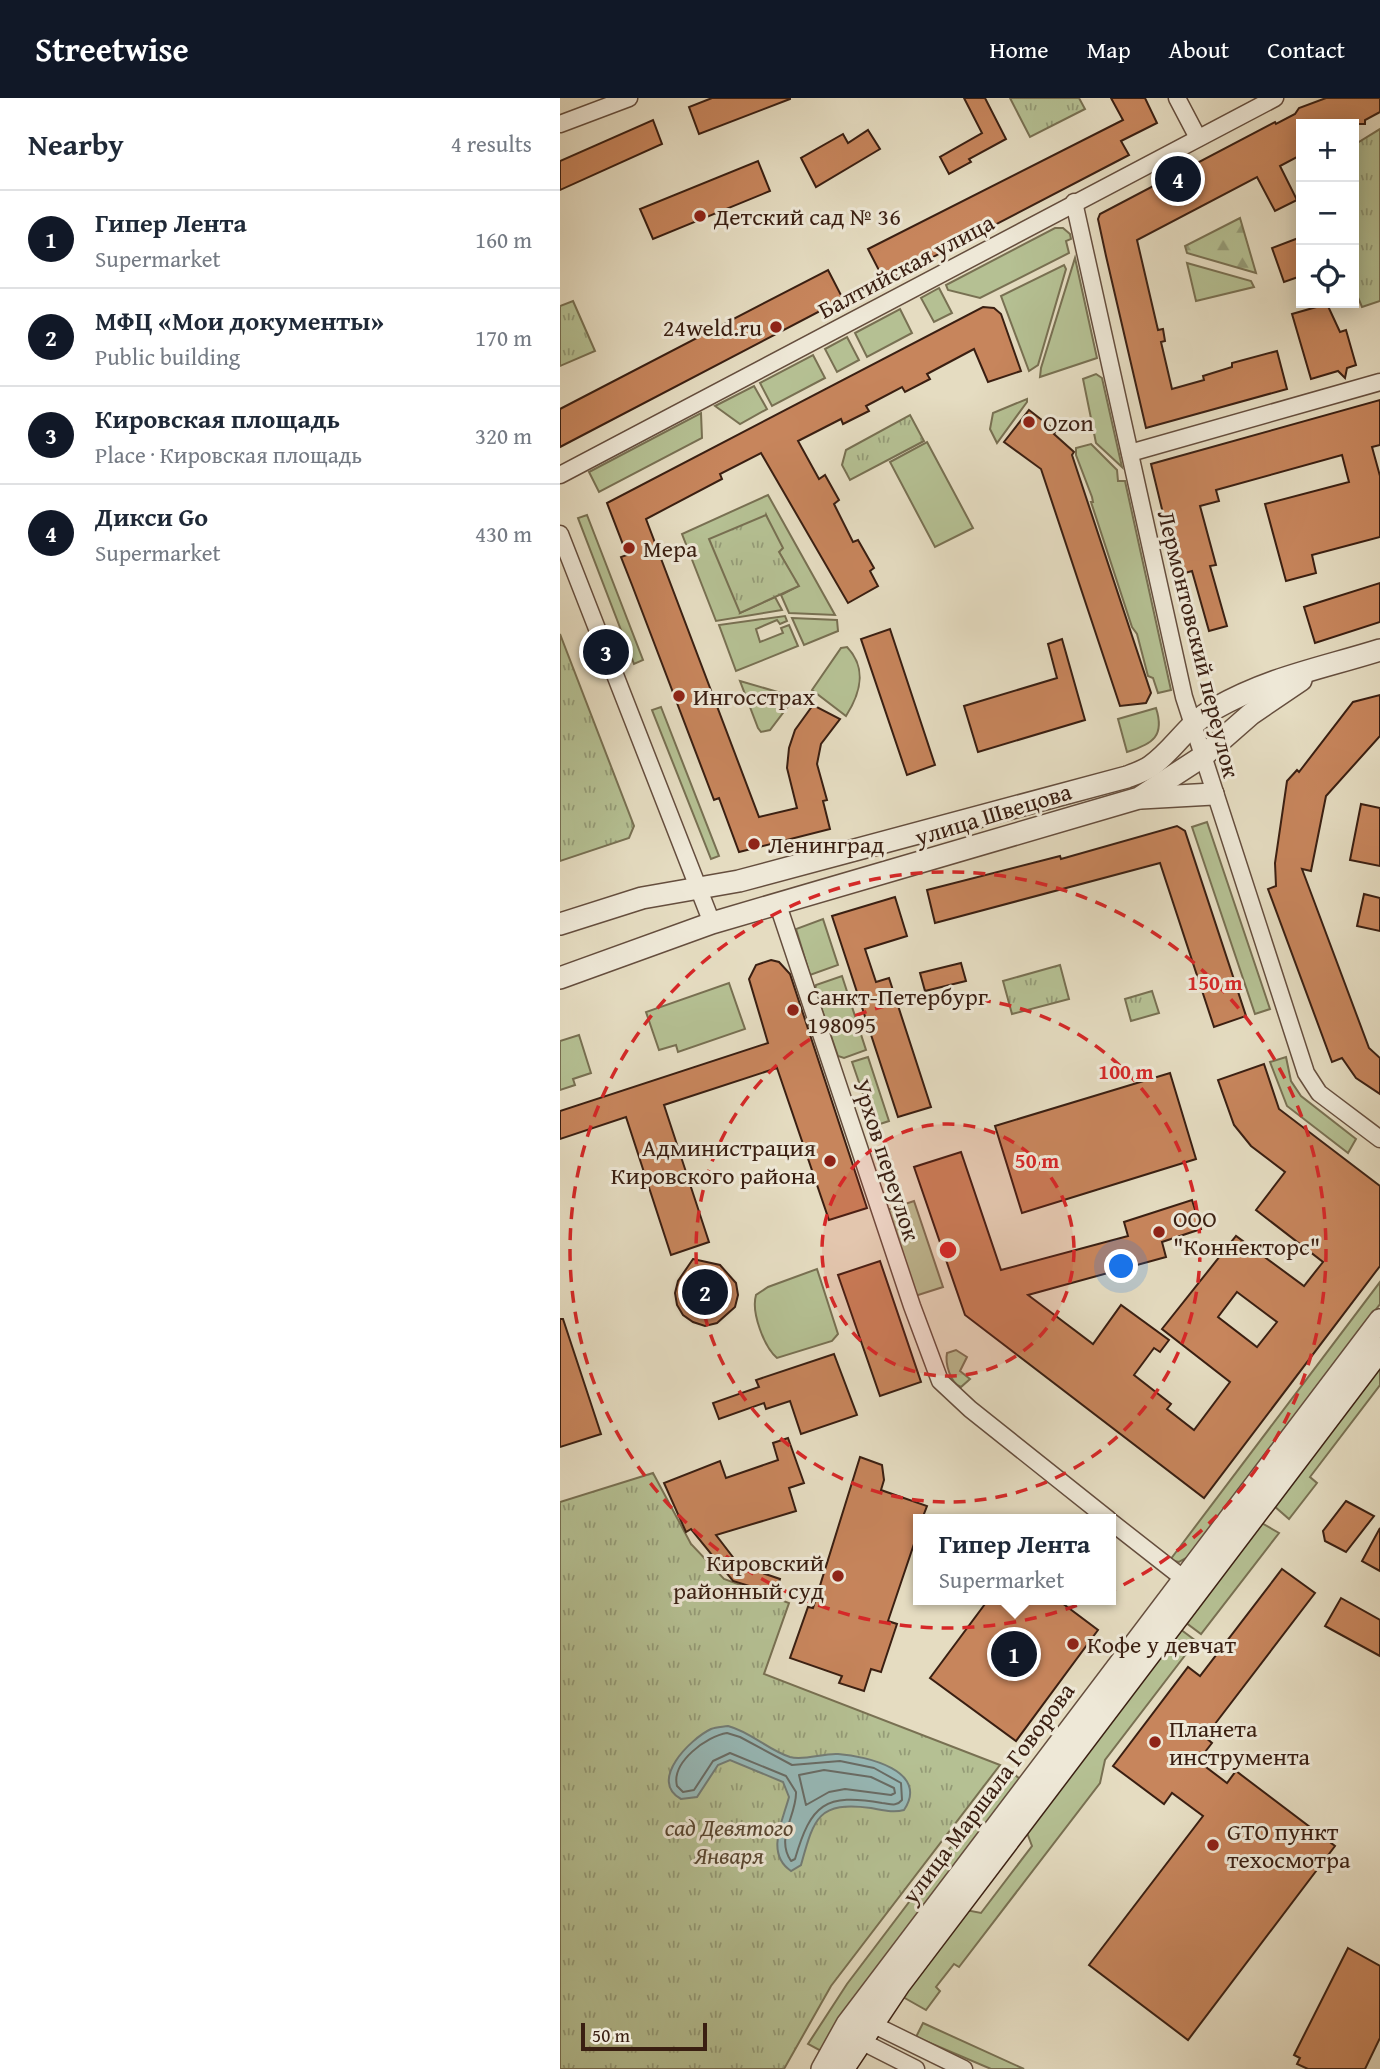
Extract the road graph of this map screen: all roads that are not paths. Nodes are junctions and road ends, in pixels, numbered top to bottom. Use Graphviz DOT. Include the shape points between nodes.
graph roads {
  1 [pos="629,98"];
  2 [pos="1177,98"];
  3 [pos="1275,98"];
  4 [pos="560,124"];
  5 [pos="1198,138"];
  6 [pos="1074,202"];
  7 [pos="1380,382"];
  8 [pos="1130,453"];
  9 [pos="560,475"];
  10 [pos="560,534"];
  11 [pos="567,570"];
  12 [pos="1380,650"];
  13 [pos="1331,665"];
  14 [pos="1192,724"];
  15 [pos="1202,757"];
  16 [pos="1213,794"];
  17 [pos="1139,798"];
  18 [pos="699,890"];
  19 [pos="778,905"];
  20 [pos="712,923"];
  21 [pos="560,925"];
  22 [pos="560,978"];
  23 [pos="1380,1139"];
  24 [pos="1380,1320"];
  25 [pos="1380,1349"];
  26 [pos="1101,1514"];
  27 [pos="1116,1525"];
  28 [pos="1191,1584"];
  29 [pos="858,2029"];
  30 [pos="822,2069"];
  31 [pos="842,2069"];
  32 [pos="916,2069"];
  33 [pos="964,2069"];
  1 -- 4 [label="street"];
  2 -- 5 [label="street"];
  3 -- 5 [label="street, Балтийская улица"];
  5 -- 6 [label="street, Балтийская улица"];
  6 -- 8 [label="street, Лермонтовский переулок"];
  6 -- 9 [label="street, Балтийская улица"];
  7 -- 8 [label="street"];
  8 -- 14 [label="street, Лермонтовский переулок"];
  10 -- 11 [label="street"];
  11 -- 18 [label="street"];
  12 -- 13 [label="street, улица Швецова"];
  13 -- 14 [label="street, улица Швецова" via="1263,684"];
  13 -- 15 [label="street, улица Швецова" via="1275,696"];
  14 -- 15 [label="street, Лермонтовский переулок"];
  14 -- 18 [label="street, улица Швецова" via="1150,767 1127,777"];
  15 -- 16 [label="street, Лермонтовский переулок"];
  15 -- 17 [label="street, улица Швецова"];
  16 -- 17 [label="street"];
  16 -- 23 [label="street, Лермонтовский переулок" via="1306,1073 1319,1093"];
  17 -- 19 [label="street, улица Швецова"];
  18 -- 20 [label="street"];
  18 -- 21 [label="street, улица Швецова" via="642,898"];
  19 -- 20 [label="street, улица Швецова"];
  19 -- 26 [label="street, Урхов переулок" via="940,1381"];
  20 -- 22 [label="street, улица Швецова"];
  24 -- 28 [label="street, улица Маршала Говорова"];
  25 -- 28 [label="main road, улица Маршала Говорова"];
  27 -- 28 [label="street, Урхов переулок"];
  28 -- 29 [label="main road, улица Маршала Говорова"];
  29 -- 30 [label="street, улица Маршала Говорова"];
  29 -- 31 [label="main road, улица Маршала Говорова"];
  29 -- 32 [label="street"];
  29 -- 33 [label="street"];
}
